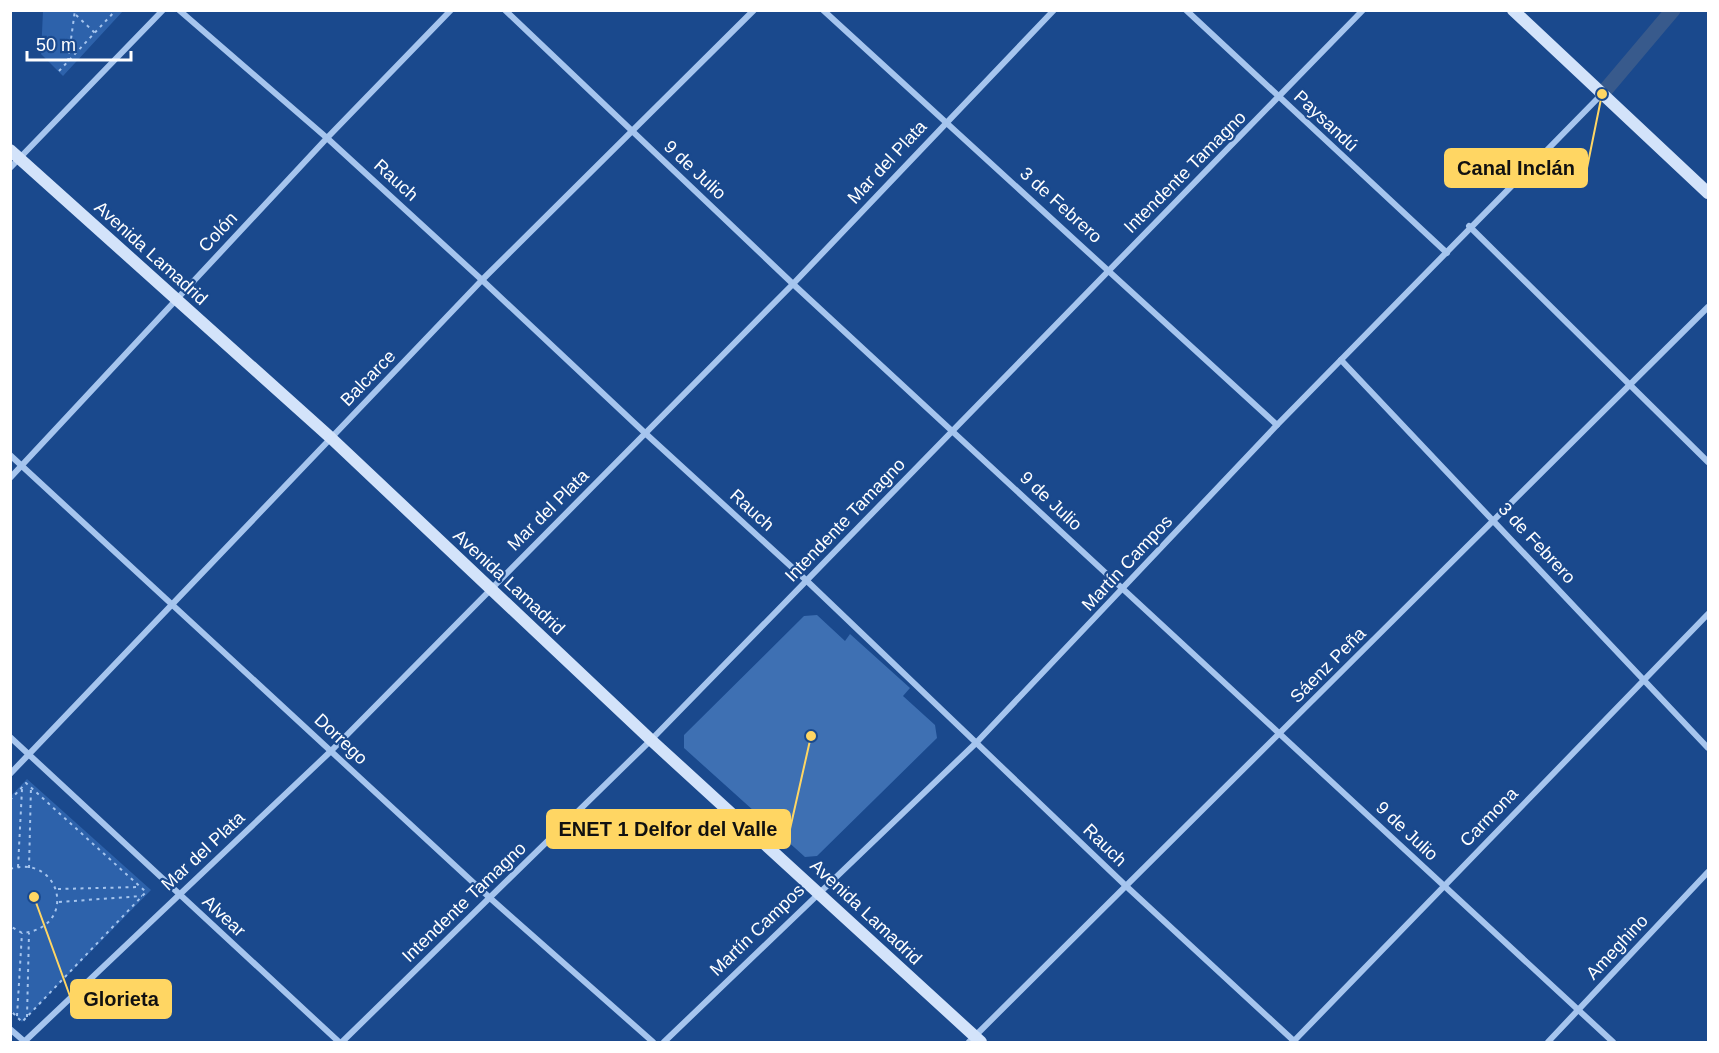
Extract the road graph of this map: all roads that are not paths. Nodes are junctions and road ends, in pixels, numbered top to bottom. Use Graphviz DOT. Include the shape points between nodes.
graph roads {
  1 [pos="163,10"];
  2 [pos="179,10"];
  3 [pos="451,10"];
  4 [pos="505,10"];
  5 [pos="754,10"];
  6 [pos="823,10"];
  7 [pos="1054,10"];
  8 [pos="1186,10"];
  9 [pos="1364,10"];
  10 [pos="1513,10"];
  11 [pos="1602,94"];
  12 [pos="1279,98"];
  13 [pos="946,121"];
  14 [pos="633,132"];
  15 [pos="327,138"];
  16 [pos="15,154"];
  17 [pos="10,168"];
  18 [pos="1708,193"];
  19 [pos="1469,226"];
  20 [pos="1447,253"];
  21 [pos="1110,270"];
  22 [pos="482,279"];
  23 [pos="793,284"];
  24 [pos="175,300"];
  25 [pos="1708,307"];
  26 [pos="1341,360"];
  27 [pos="1631,386"];
  28 [pos="1277,425"];
  29 [pos="953,431"];
  30 [pos="645,433"];
  31 [pos="331,438"];
  32 [pos="10,455"];
  33 [pos="1708,462"];
  34 [pos="22,466"];
  35 [pos="10,478"];
  36 [pos="1495,521"];
  37 [pos="807,580"];
  38 [pos="490,589"];
  39 [pos="1124,589"];
  40 [pos="172,604"];
  41 [pos="1708,614"];
  42 [pos="1644,679"];
  43 [pos="1280,734"];
  44 [pos="10,737"];
  45 [pos="651,740"];
  46 [pos="976,743"];
  47 [pos="1708,748"];
  48 [pos="331,751"];
  49 [pos="30,755"];
  50 [pos="10,774"];
  51 [pos="1708,872"];
  52 [pos="1444,885"];
  53 [pos="1126,886"];
  54 [pos="818,892"];
  55 [pos="179,894"];
  56 [pos="490,897"];
  57 [pos="1578,1010"];
  58 [pos="10,1029"];
  59 [pos="975,1041"];
  60 [pos="25,1042"];
  61 [pos="340,1042"];
  62 [pos="653,1042"];
  63 [pos="664,1042"];
  64 [pos="1294,1042"];
  65 [pos="1548,1042"];
  66 [pos="1613,1042"];
  1 -- 16 [label="street"];
  2 -- 15 [label="street, Rauch"];
  3 -- 15 [label="street, Colón"];
  4 -- 14 [label="street, 9 de Julio"];
  5 -- 14 [label="street, Balcarce"];
  6 -- 13 [label="street, 3 de Febrero"];
  7 -- 13 [label="street, Mar del Plata"];
  8 -- 12 [label="street, Paysandú"];
  9 -- 12 [label="street, Intendente Tamagno"];
  10 -- 11 [label="main road"];
  11 -- 18 [label="main road"];
  11 -- 19 [label="street, Martín Campos"];
  12 -- 20 [label="street, Paysandú"];
  12 -- 21 [label="street, Intendente Tamagno"];
  13 -- 21 [label="street, 3 de Febrero"];
  13 -- 23 [label="street, Mar del Plata"];
  14 -- 22 [label="street, Balcarce"];
  14 -- 23 [label="street, 9 de Julio"];
  15 -- 22 [label="street, Rauch"];
  15 -- 24 [label="street, Colón"];
  16 -- 17 [label="street"];
  16 -- 24 [label="main road, Avenida Lamadrid"];
  19 -- 20 [label="street, Martín Campos"];
  19 -- 27 [label="street"];
  20 -- 26 [label="street, Martín Campos"];
  21 -- 28 [label="street, 3 de Febrero"];
  21 -- 29 [label="street, Intendente Tamagno"];
  22 -- 30 [label="street, Rauch"];
  22 -- 31 [label="street, Balcarce"];
  23 -- 29 [label="street, 9 de Julio"];
  23 -- 30 [label="street, Mar del Plata"];
  24 -- 31 [label="main road, Avenida Lamadrid"];
  24 -- 34 [label="street, Colón"];
  25 -- 27 [label="street, Sáenz Peña"];
  26 -- 28 [label="street, Martín Campos"];
  26 -- 36 [label="street, 3 de Febrero"];
  27 -- 33 [label="street"];
  27 -- 36 [label="street, Sáenz Peña"];
  28 -- 39 [label="street, Martín Campos"];
  29 -- 37 [label="street, Intendente Tamagno"];
  29 -- 39 [label="street, 9 de Julio"];
  30 -- 37 [label="street, Rauch"];
  30 -- 38 [label="street, Mar del Plata"];
  31 -- 38 [label="main road, Avenida Lamadrid"];
  31 -- 40 [label="street, Balcarce"];
  32 -- 34 [label="street, Dorrego"];
  34 -- 35 [label="street, Colón"];
  34 -- 40 [label="street, Dorrego"];
  36 -- 42 [label="street, 3 de Febrero"];
  36 -- 43 [label="street, Sáenz Peña"];
  37 -- 45 [label="street, Intendente Tamagno"];
  37 -- 46 [label="street, Rauch"];
  38 -- 45 [label="main road, Avenida Lamadrid"];
  38 -- 48 [label="street, Mar del Plata"];
  39 -- 43 [label="street, 9 de Julio"];
  39 -- 46 [label="street, Martín Campos"];
  40 -- 48 [label="street, Dorrego"];
  40 -- 49 [label="street, Balcarce"];
  41 -- 42 [label="street, Carmona"];
  42 -- 47 [label="street, 3 de Febrero"];
  42 -- 52 [label="street, Carmona"];
  43 -- 52 [label="street, 9 de Julio"];
  43 -- 53 [label="street, Sáenz Peña"];
  44 -- 49 [label="street, Alvear"];
  45 -- 54 [label="main road, Avenida Lamadrid"];
  45 -- 56 [label="street, Intendente Tamagno"];
  46 -- 53 [label="street, Rauch"];
  46 -- 54 [label="street, Martín Campos"];
  48 -- 55 [label="street, Mar del Plata"];
  48 -- 56 [label="street, Dorrego"];
  49 -- 50 [label="street, Balcarce"];
  49 -- 55 [label="street, Alvear"];
  51 -- 57 [label="street, Ameghino"];
  52 -- 57 [label="street, 9 de Julio"];
  52 -- 64 [label="street, Carmona"];
  53 -- 59 [label="street, Sáenz Peña"];
  53 -- 64 [label="street, Rauch"];
  54 -- 59 [label="main road, Avenida Lamadrid"];
  54 -- 63 [label="street, Martín Campos"];
  55 -- 60 [label="street, Mar del Plata"];
  55 -- 61 [label="street, Alvear"];
  56 -- 61 [label="street, Intendente Tamagno"];
  56 -- 62 [label="street, Dorrego"];
  57 -- 65 [label="street, Ameghino"];
  57 -- 66 [label="street, 9 de Julio"];
  58 -- 60 [label="street"];
}
